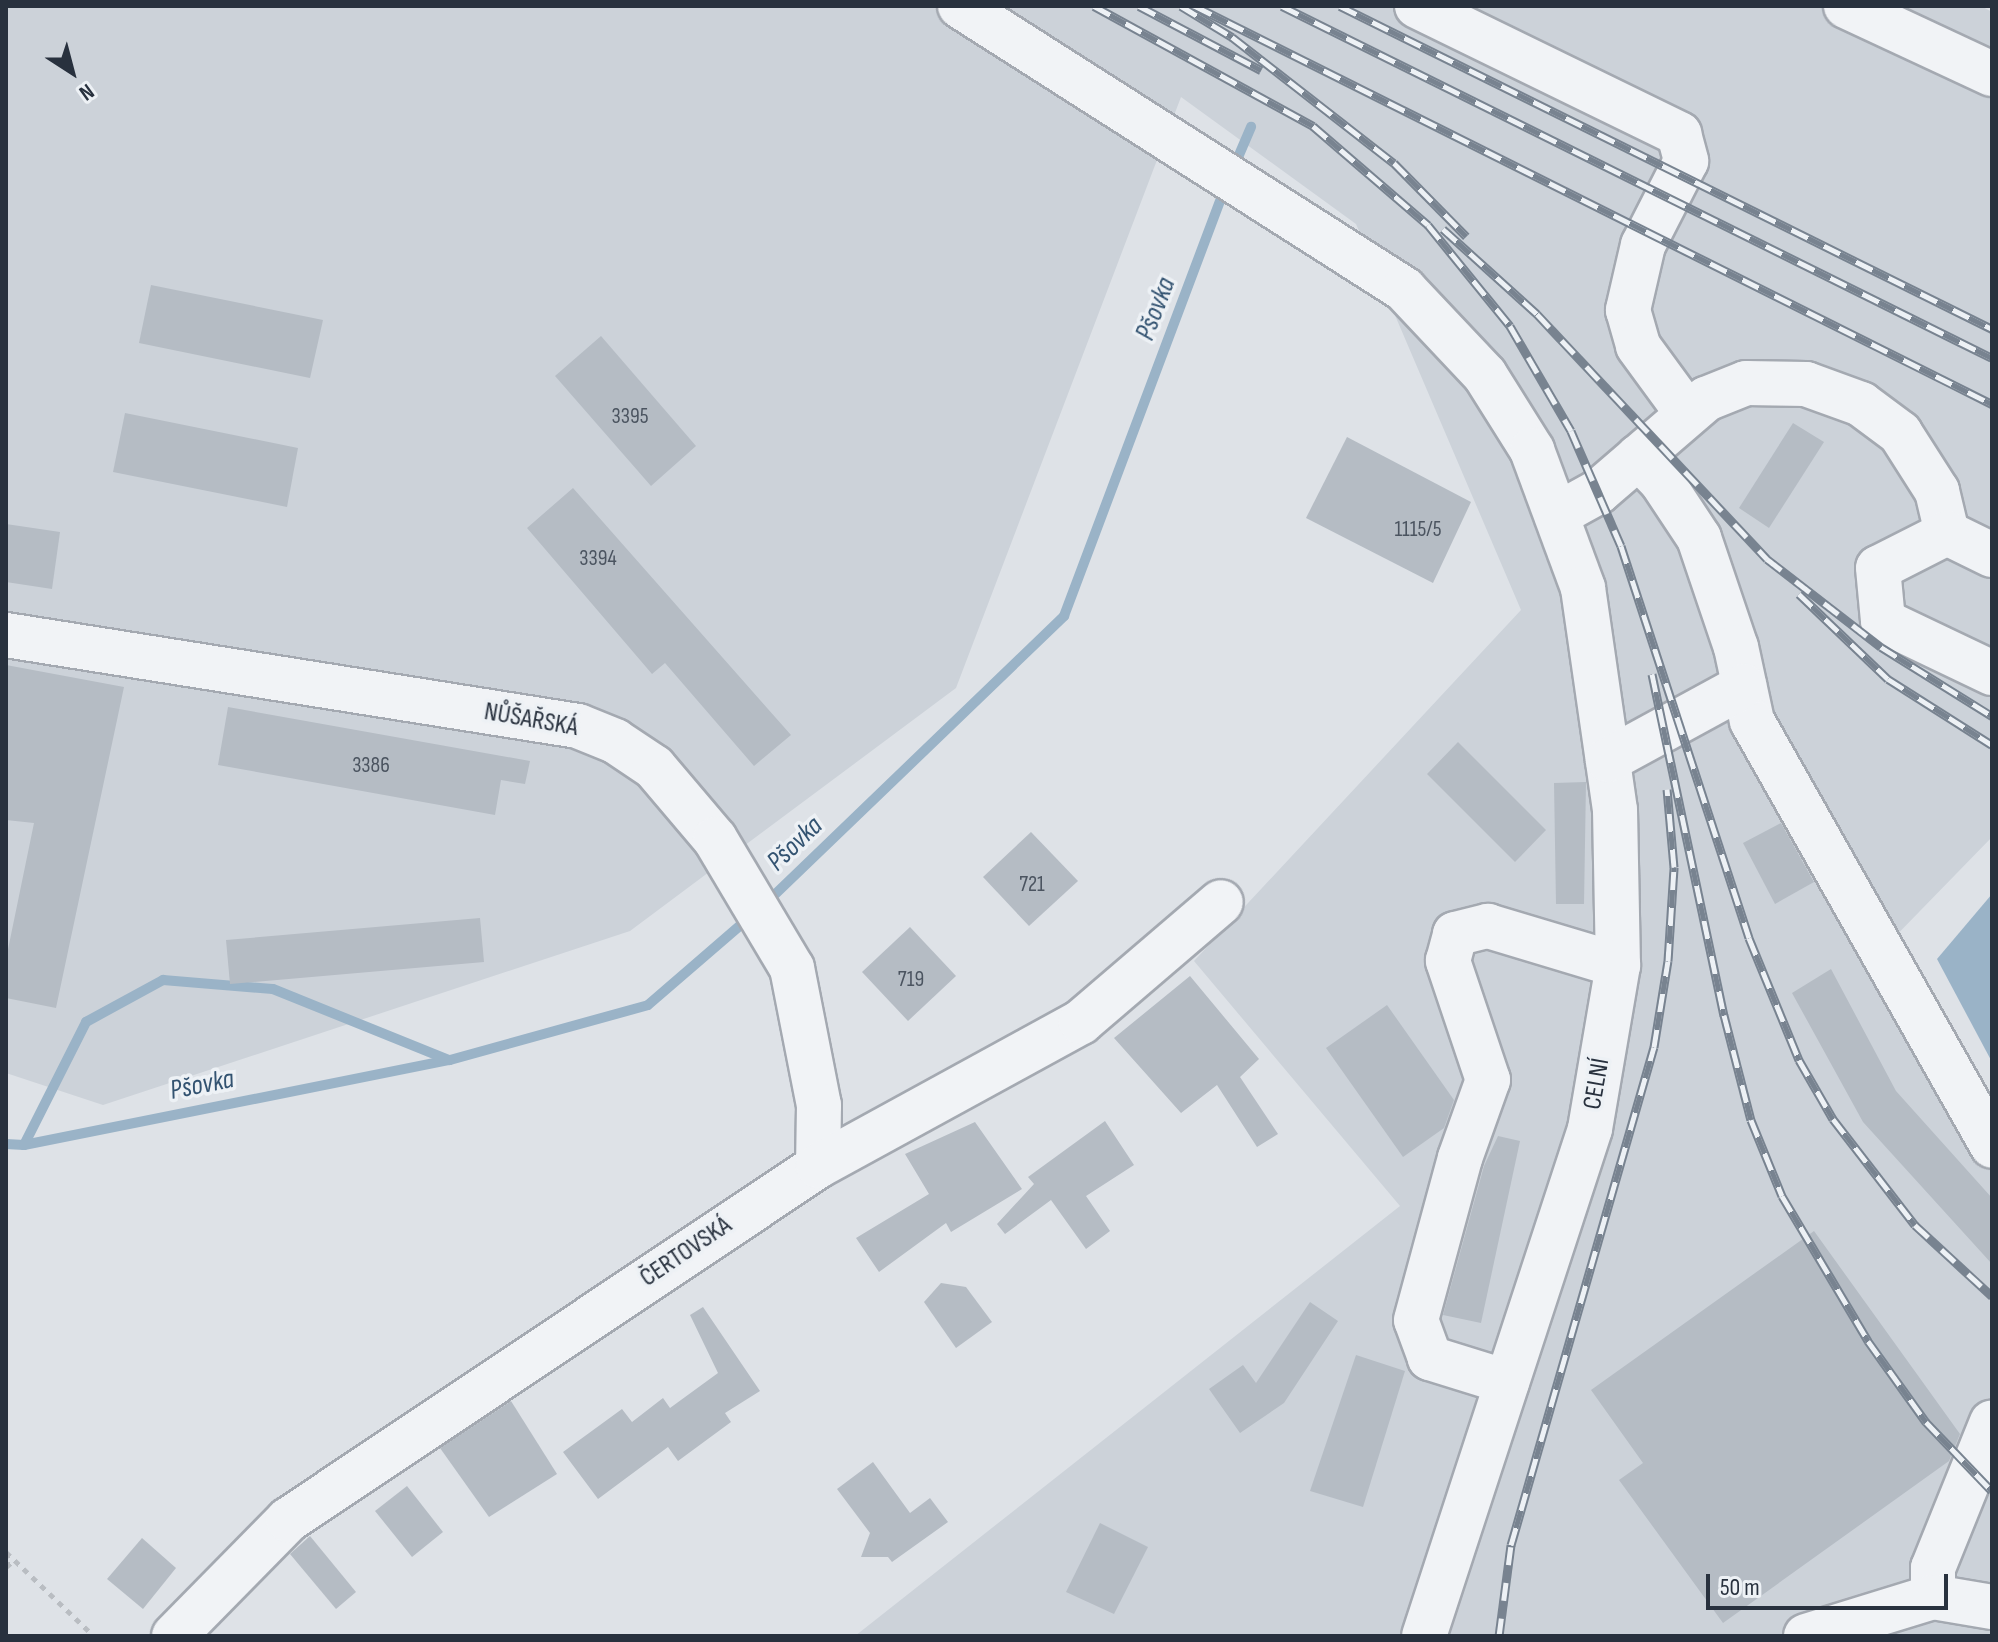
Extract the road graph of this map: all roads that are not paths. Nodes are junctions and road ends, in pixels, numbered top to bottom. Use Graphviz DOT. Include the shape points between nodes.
graph roads {
  1 [pos="960,6"];
  2 [pos="1417,6"];
  3 [pos="1846,6"];
  4 [pos="1992,74"];
  5 [pos="1687,413"];
  6 [pos="1638,457"];
  7 [pos="1558,514"];
  8 [pos="1947,533"];
  9 [pos="1992,555"];
  10 [pos="6,635"];
  11 [pos="1992,673"];
  12 [pos="1744,686"];
  13 [pos="1608,760"];
  14 [pos="1221,902"];
  15 [pos="1618,965"];
  16 [pos="1992,1146"];
  17 [pos="818,1166"];
  18 [pos="1507,1382"];
  19 [pos="1992,1422"];
  20 [pos="1933,1597"];
  21 [pos="1992,1607"];
  22 [pos="174,1636"];
  23 [pos="1424,1636"];
  24 [pos="1806,1636"];
  1 -- 7 [label="street, CELNÍ" via="1404,289 1485,375 1532,450"];
  2 -- 5 [label="street" via="1679,134 1686,161 1643,245 1628,310 1638,346"];
  3 -- 4 [label="street"];
  5 -- 6 [label="street"];
  5 -- 8 [label="street" via="1725,390 1766,381 1806,384 1861,404 1900,433 1937,491"];
  6 -- 7 [label="street" via="1598,492"];
  6 -- 12 [label="street" via="1662,482 1699,538"];
  7 -- 13 [label="street, CELNÍ" via="1583,588"];
  8 -- 9 [label="street"];
  8 -- 11 [label="street" via="1878,568 1883,621"];
  10 -- 17 [label="street, NŮŠAŘSKÁ" via="578,726 615,741 654,767 748,887 792,968 819,1105"];
  12 -- 13 [label="street"];
  12 -- 16 [label="street" via="1752,721"];
  13 -- 15 [label="street, CELNÍ" via="1615,810"];
  14 -- 17 [label="street, ČERTOVSKÁ" via="1081,1022"];
  15 -- 18 [label="street, CELNÍ" via="1590,1129"];
  15 -- 18 [label="street" via="1488,926 1455,934 1448,961 1488,1080 1460,1158 1416,1320 1430,1358"];
  17 -- 22 [label="street, ČERTOVSKÁ" via="288,1520"];
  18 -- 23 [label="street, CELNÍ"];
  19 -- 20 [label="street" via="1933,1568"];
  20 -- 21 [label="street"];
  20 -- 24 [label="street"];
}
